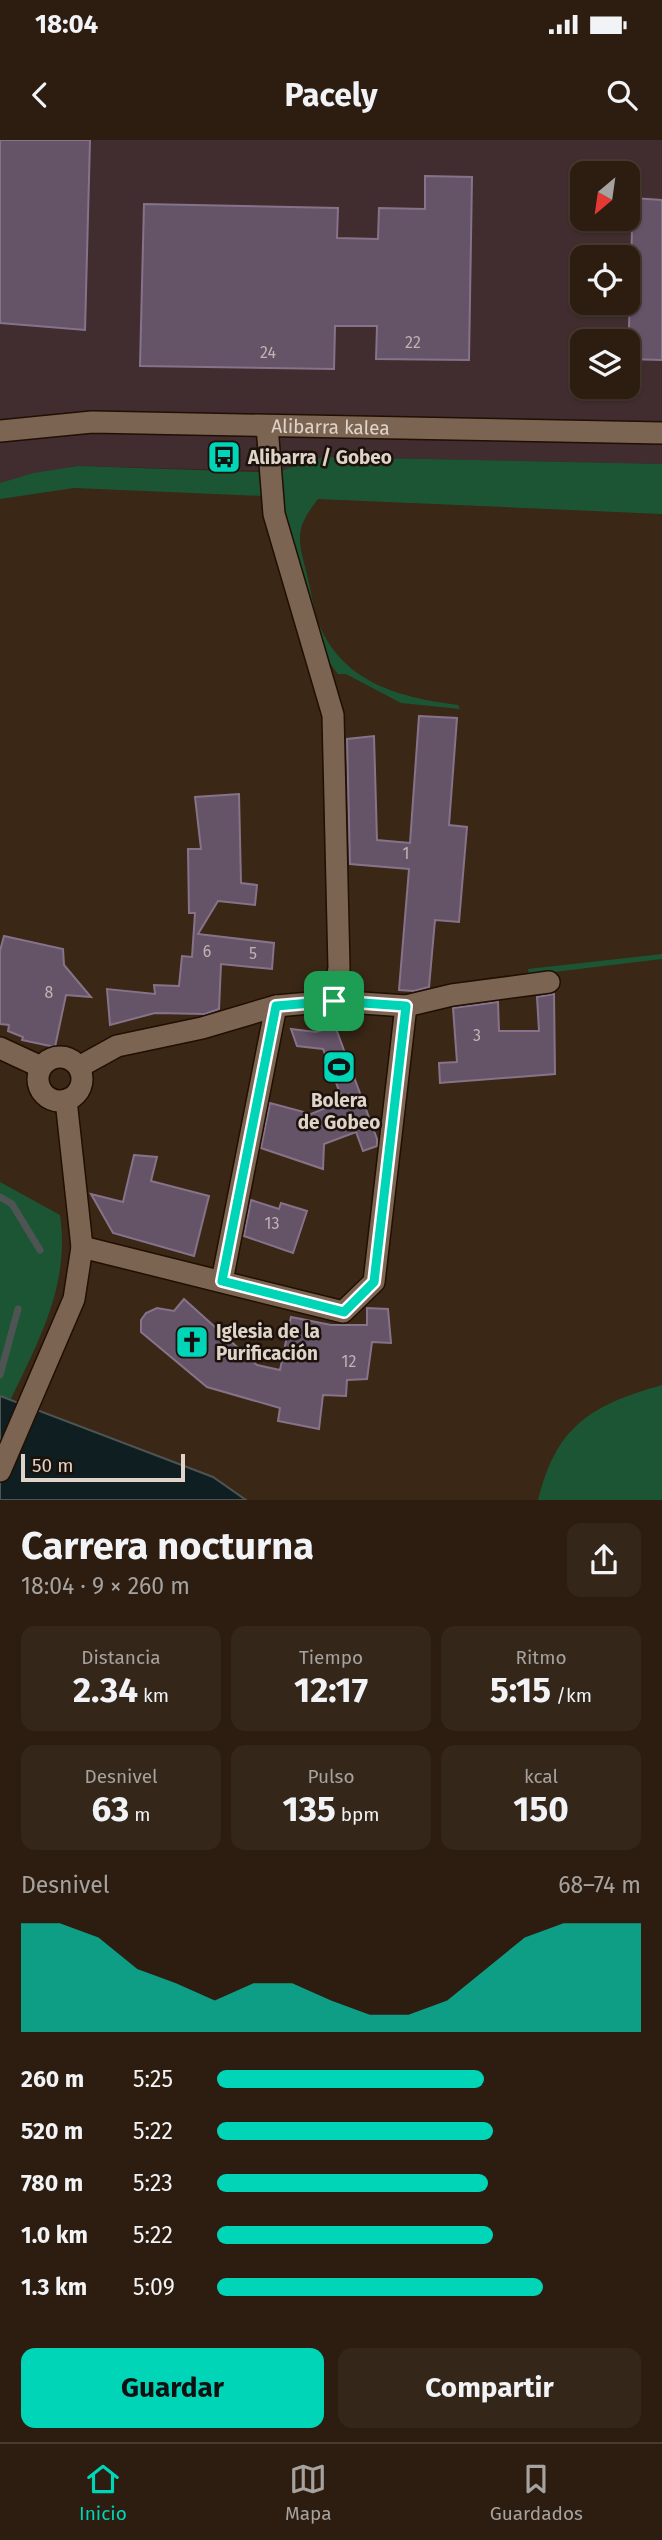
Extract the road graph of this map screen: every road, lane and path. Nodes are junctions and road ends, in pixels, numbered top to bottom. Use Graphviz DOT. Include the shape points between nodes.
graph roads {
  1 [pos="267,426"];
  2 [pos="0,431"];
  3 [pos="662,433"];
  4 [pos="549,982"];
  5 [pos="334,1001"];
  6 [pos="276,1006"];
  7 [pos="406,1006"];
  8 [pos="0,1048"];
  9 [pos="41,1067"];
  10 [pos="79,1067"];
  11 [pos="65,1100"];
  12 [pos="82,1247"];
  13 [pos="222,1281"];
  14 [pos="0,1471"];
  1 -- 2 [label="street, Alibarra kalea" via="92,422"];
  1 -- 3 [label="street, Alibarra kalea"];
  1 -- 5 [label="street" via="274,514 333,715 339,968"];
  4 -- 7 [label="street"];
  5 -- 6 [label="street"];
  5 -- 7 [label="street"];
  6 -- 10 [label="street" via="117,1046"];
  6 -- 13 [label="street"];
  7 -- 13 [label="street" via="374,1282 344,1312"];
  8 -- 9 [label="street"];
  9 -- 10 [label="street" via="52,1057 67,1057"];
  9 -- 11 [label="street" via="37,1079 42,1091 52,1100"];
  10 -- 11 [label="street" via="80,1087"];
  11 -- 12 [label="street"];
  12 -- 13 [label="street"];
  12 -- 14 [label="street" via="74,1299"];
}
